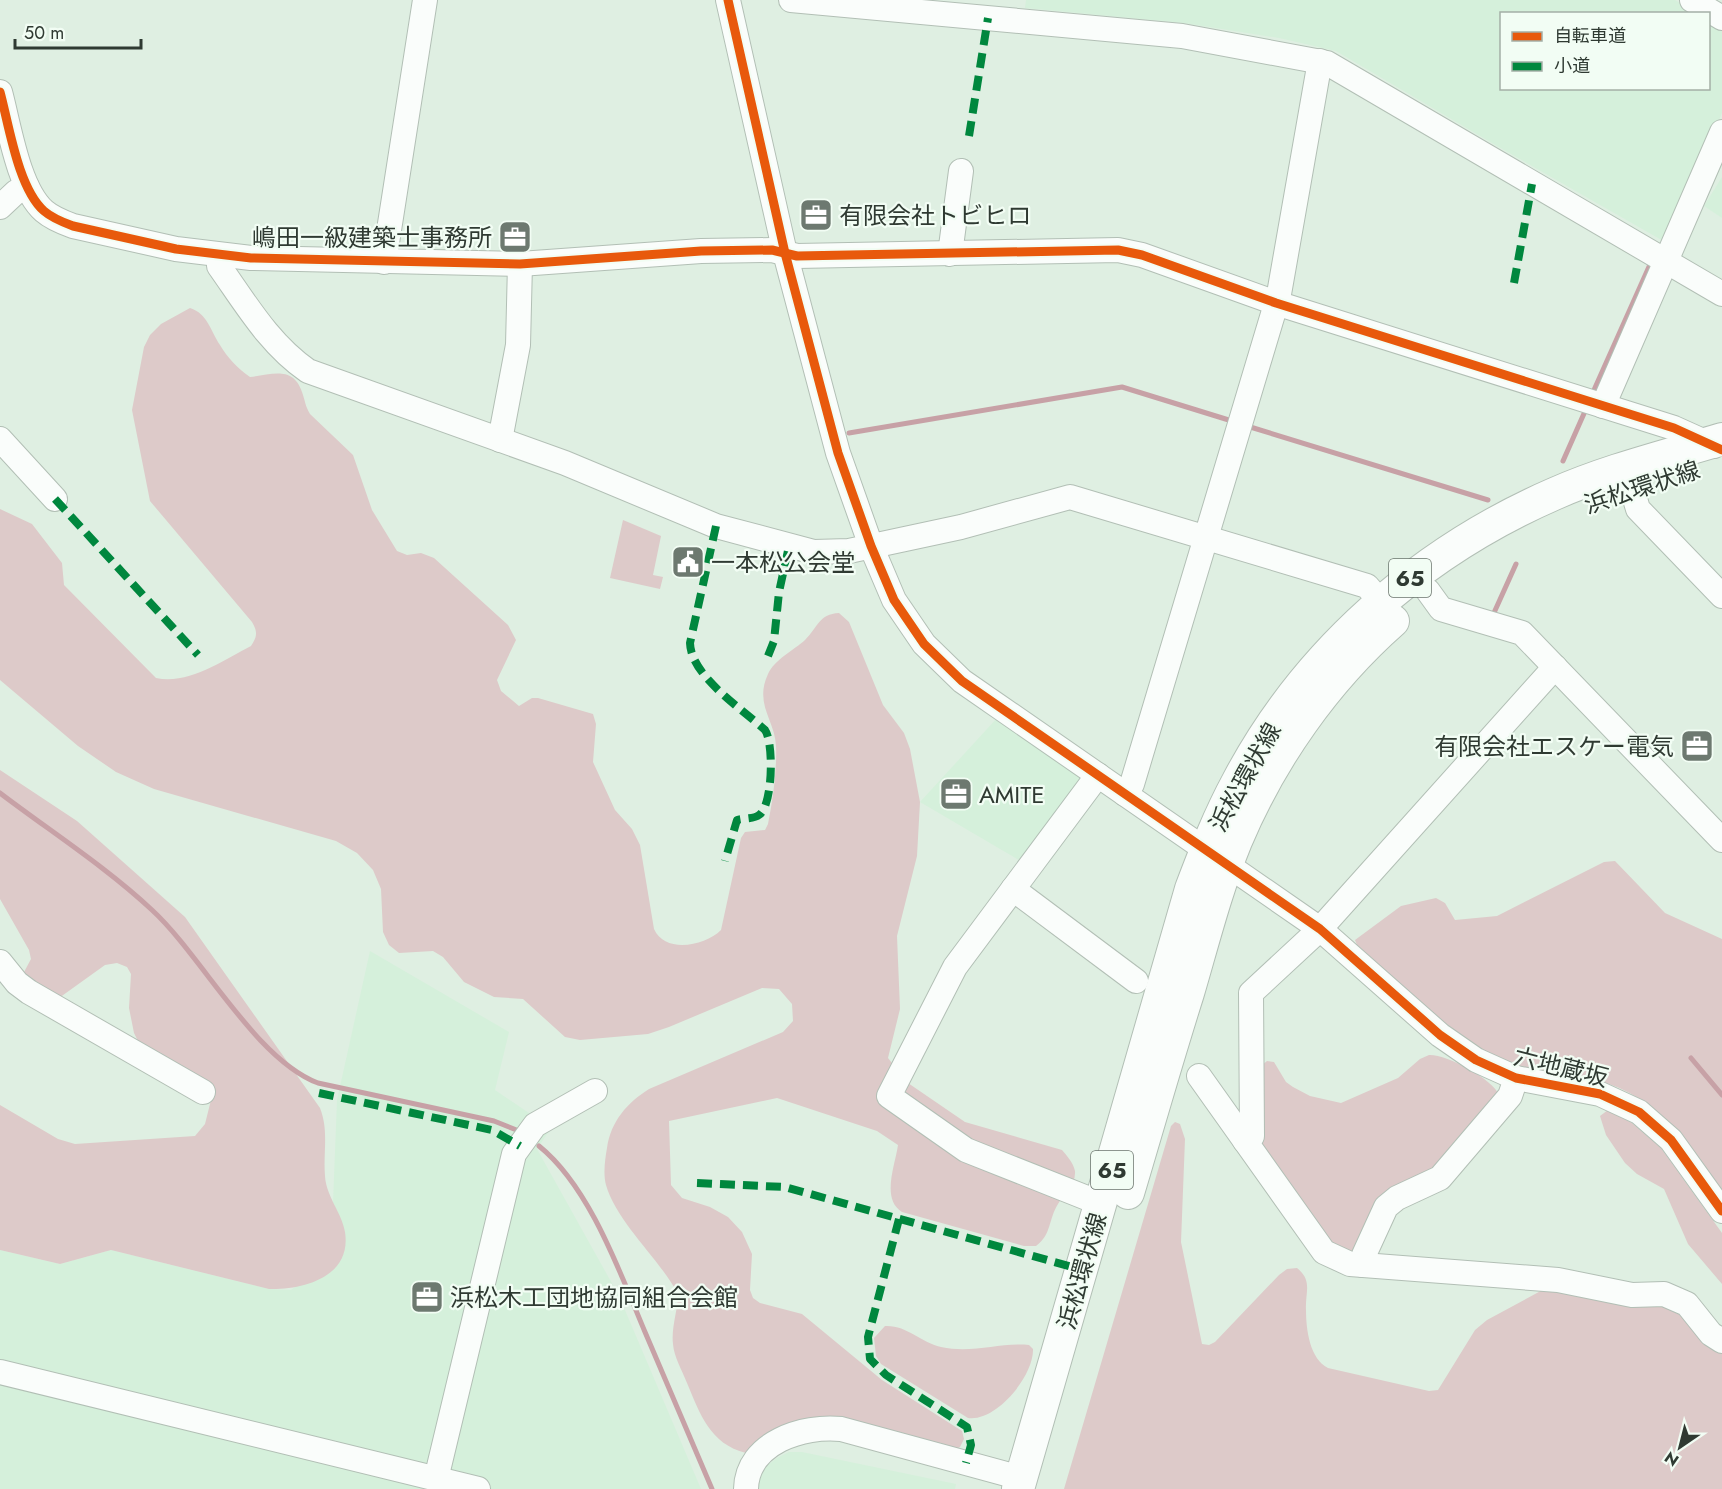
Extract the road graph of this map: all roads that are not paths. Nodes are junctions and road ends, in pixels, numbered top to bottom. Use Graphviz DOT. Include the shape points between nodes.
graph roads {
  1 [pos="425,0"];
  2 [pos="728,0"];
  3 [pos="791,0"];
  4 [pos="1692,0"];
  5 [pos="1722,18"];
  6 [pos="1320,61"];
  7 [pos="0,95"];
  8 [pos="1722,132"];
  9 [pos="961,171"];
  10 [pos="27,187"];
  11 [pos="0,207"];
  12 [pos="785,253"];
  13 [pos="950,254"];
  14 [pos="220,255"];
  15 [pos="1666,259"];
  16 [pos="384,262"];
  17 [pos="520,264"];
  18 [pos="1722,294"];
  19 [pos="1276,303"];
  20 [pos="1603,406"];
  21 [pos="0,439"];
  22 [pos="500,440"];
  23 [pos="1718,448"];
  24 [pos="1632,489"];
  25 [pos="55,499"];
  26 [pos="1205,538"];
  27 [pos="871,546"];
  28 [pos="1428,591"];
  29 [pos="1722,596"];
  30 [pos="1381,602"];
  31 [pos="1555,667"];
  32 [pos="1098,775"];
  33 [pos="1125,794"];
  34 [pos="1722,840"];
  35 [pos="1217,857"];
  36 [pos="1013,889"];
  37 [pos="1320,928"];
  38 [pos="0,962"];
  39 [pos="1136,981"];
  40 [pos="1199,1076"];
  41 [pos="1516,1078"];
  42 [pos="595,1091"];
  43 [pos="203,1092"];
  44 [pos="1245,1141"];
  45 [pos="1102,1204"];
  46 [pos="1722,1211"];
  47 [pos="1363,1265"];
  48 [pos="1722,1341"];
  49 [pos="0,1372"];
  50 [pos="436,1479"];
  51 [pos="1027,1485"];
  52 [pos="478,1489"];
  53 [pos="746,1489"];
  1 -- 16 [label="street"];
  2 -- 12 [label="street, 六地蔵坂"];
  3 -- 6 [label="street" via="1182,36"];
  4 -- 5 [label="street"];
  6 -- 15 [label="street"];
  6 -- 19 [label="street"];
  7 -- 10 [label="street"];
  8 -- 15 [label="street"];
  9 -- 13 [label="street"];
  10 -- 11 [label="street"];
  10 -- 14 [label="street" via="43,210 73,226"];
  12 -- 13 [label="street"];
  12 -- 17 [label="street" via="701,251"];
  12 -- 27 [label="street, 六地蔵坂" via="837,453"];
  13 -- 19 [label="street" via="1124,250"];
  14 -- 16 [label="street"];
  14 -- 22 [label="street" via="219,266 273,342 308,371"];
  15 -- 18 [label="street"];
  15 -- 20 [label="street"];
  16 -- 17 [label="street"];
  17 -- 22 [label="street" via="518,345"];
  19 -- 20 [label="street"];
  19 -- 26 [label="street"];
  20 -- 23 [label="street" via="1674,428"];
  21 -- 25 [label="street"];
  22 -- 27 [label="street" via="566,463 716,526 814,552"];
  23 -- 24 [label="main road, 浜松環状線 / 65"];
  23 -- 30 [label="main road, 浜松環状線 / 65" via="1593,478 1519,510 1451,549"];
  24 -- 28 [label="main road, 浜松環状線 / 65" via="1529,529"];
  24 -- 29 [label="street" via="1638,509"];
  26 -- 27 [label="street" via="1070,497 961,527"];
  26 -- 30 [label="street" via="1367,586"];
  26 -- 33 [label="street" via="1132,784"];
  27 -- 32 [label="street, 六地蔵坂" via="894,600 942,664"];
  28 -- 31 [label="street" via="1442,609 1522,633"];
  28 -- 35 [label="main road, 浜松環状線 / 65" via="1373,639 1311,710"];
  30 -- 35 [label="main road, 浜松環状線 / 65" via="1330,651 1280,713 1238,780"];
  31 -- 34 [label="street"];
  31 -- 37 [label="street"];
  32 -- 33 [label="street, 六地蔵坂"];
  32 -- 36 [label="street"];
  33 -- 35 [label="street, 六地蔵坂"];
  35 -- 37 [label="street, 六地蔵坂"];
  35 -- 45 [label="main road, 浜松環状線 / 65" via="1191,889"];
  35 -- 51 [label="main road, 浜松環状線 / 65"];
  36 -- 39 [label="street"];
  36 -- 45 [label="street" via="955,968 889,1096 966,1150"];
  37 -- 41 [label="street, 六地蔵坂" via="1457,1048"];
  37 -- 44 [label="street" via="1251,993 1252,1136"];
  38 -- 43 [label="street" via="29,992"];
  40 -- 44 [label="street"];
  41 -- 46 [label="street, 六地蔵坂" via="1600,1094 1639,1112 1671,1140"];
  41 -- 47 [label="street" via="1510,1096 1440,1178 1386,1207"];
  42 -- 50 [label="street" via="535,1125 514,1154"];
  44 -- 47 [label="street" via="1324,1252 1350,1264"];
  45 -- 51 [label="main road, 浜松環状線 / 65"];
  47 -- 48 [label="street" via="1558,1280 1632,1295 1664,1294 1688,1305 1711,1334"];
  49 -- 50 [label="street"];
  50 -- 52 [label="street"];
  51 -- 53 [label="street" via="823,1427 788,1435 760,1455 751,1468"];
}
